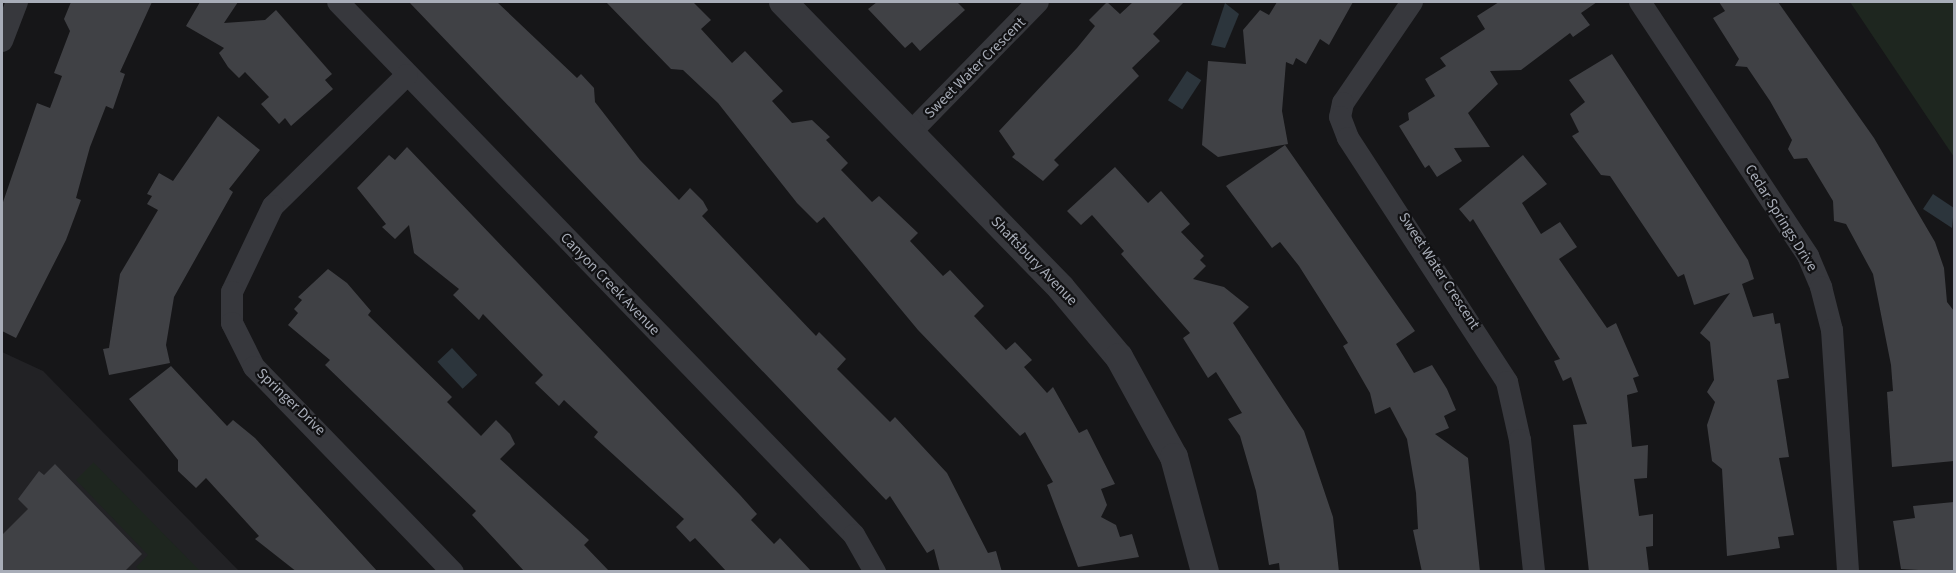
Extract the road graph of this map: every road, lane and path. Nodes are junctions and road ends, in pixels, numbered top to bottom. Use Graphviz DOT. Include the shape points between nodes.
graph roads {
  1 [pos="17,2"];
  2 [pos="338,2"];
  3 [pos="783,2"];
  4 [pos="1038,2"];
  5 [pos="1412,2"];
  6 [pos="1640,2"];
  7 [pos="2,41"];
  8 [pos="407,75"];
  9 [pos="910,133"];
  10 [pos="453,572"];
  11 [pos="875,572"];
  12 [pos="1205,572"];
  13 [pos="1534,572"];
  14 [pos="1848,572"];
  1 -- 7 [label="street"];
  2 -- 8 [label="street, Canyon Creek Avenue"];
  3 -- 9 [label="street, Shaftsbury Avenue"];
  4 -- 9 [label="street, Sweet Water Crescent"];
  5 -- 13 [label="street, Sweet Water Crescent" via="1343,103 1340,117 1348,138 1507,382 1520,440"];
  6 -- 14 [label="street, Cedar Springs Drive" via="1797,239 1821,287 1832,330"];
  8 -- 10 [label="street, Springer Drive" via="273,206 232,292 232,323 254,367"];
  8 -- 11 [label="street, Canyon Creek Avenue" via="854,535"];
  9 -- 12 [label="street, Shaftsbury Avenue" via="1061,288 1119,357 1174,457"];
}
